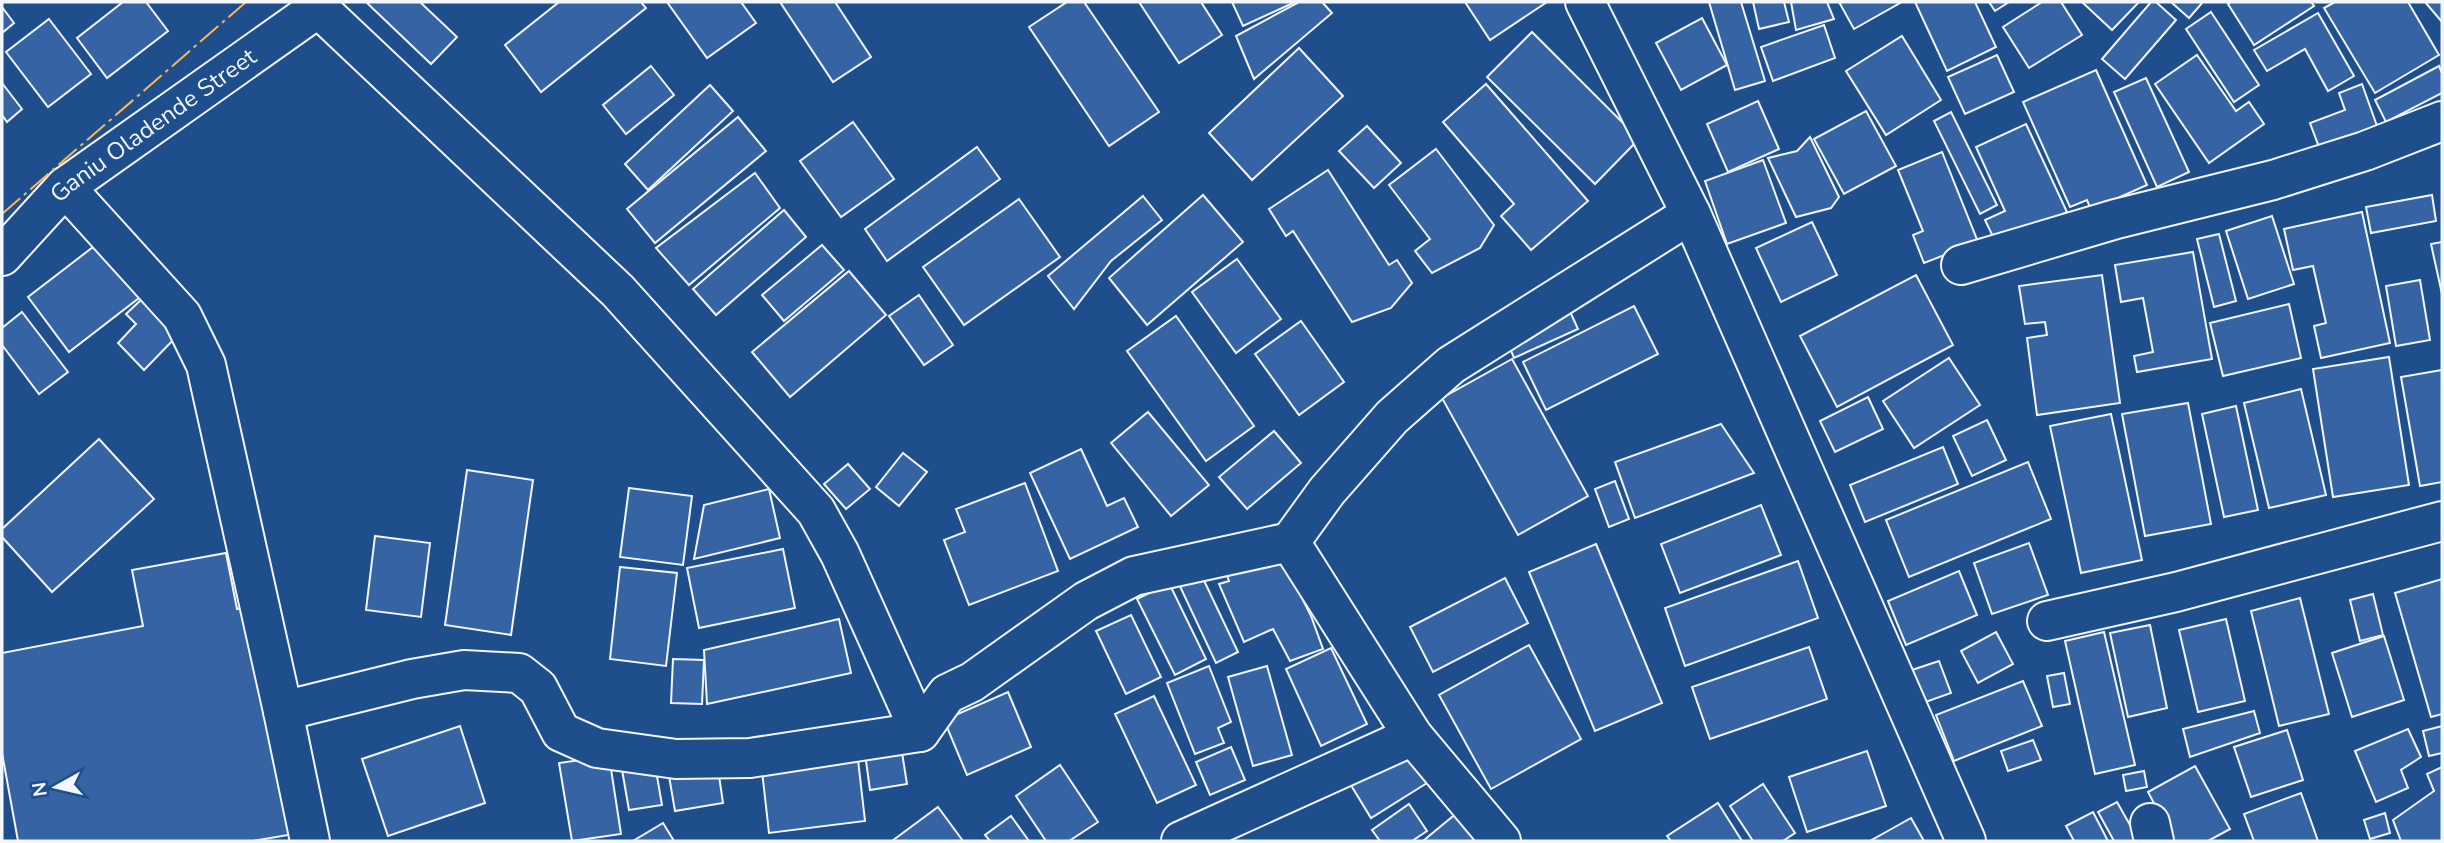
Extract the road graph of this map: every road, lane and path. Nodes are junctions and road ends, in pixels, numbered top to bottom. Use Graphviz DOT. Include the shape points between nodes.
graph roads {
  1 [pos="1585,2"];
  2 [pos="315,5"];
  3 [pos="2442,121"];
  4 [pos="65,187"];
  5 [pos="1691,214"];
  6 [pos="2,256"];
  7 [pos="1961,265"];
  8 [pos="2442,521"];
  9 [pos="1290,542"];
  10 [pos="2047,621"];
  11 [pos="283,711"];
  12 [pos="920,732"];
  13 [pos="1413,736"];
  14 [pos="310,841"];
  15 [pos="1181,841"];
  16 [pos="1500,841"];
  17 [pos="1966,841"];
  1 -- 5 [label="street"];
  2 -- 4 [label="street, Ganiu Oladende Street"];
  2 -- 12 [label="street" via="618,291 816,511"];
  3 -- 7 [label="street" via="2273,180 2116,219"];
  4 -- 6 [label="street, Ganiu Oladende Street"];
  4 -- 11 [label="street" via="182,316 206,365"];
  5 -- 9 [label="street" via="1451,365 1392,416"];
  5 -- 17 [label="street"];
  8 -- 10 [label="street" via="2176,592"];
  9 -- 12 [label="street" via="1134,576 1086,601 972,682 947,694"];
  9 -- 13 [label="street"];
  11 -- 12 [label="street" via="464,670 519,673 538,688 561,732 597,748 676,759 750,758"];
  11 -- 14 [label="street"];
  13 -- 15 [label="street"];
  13 -- 16 [label="street"];
}
